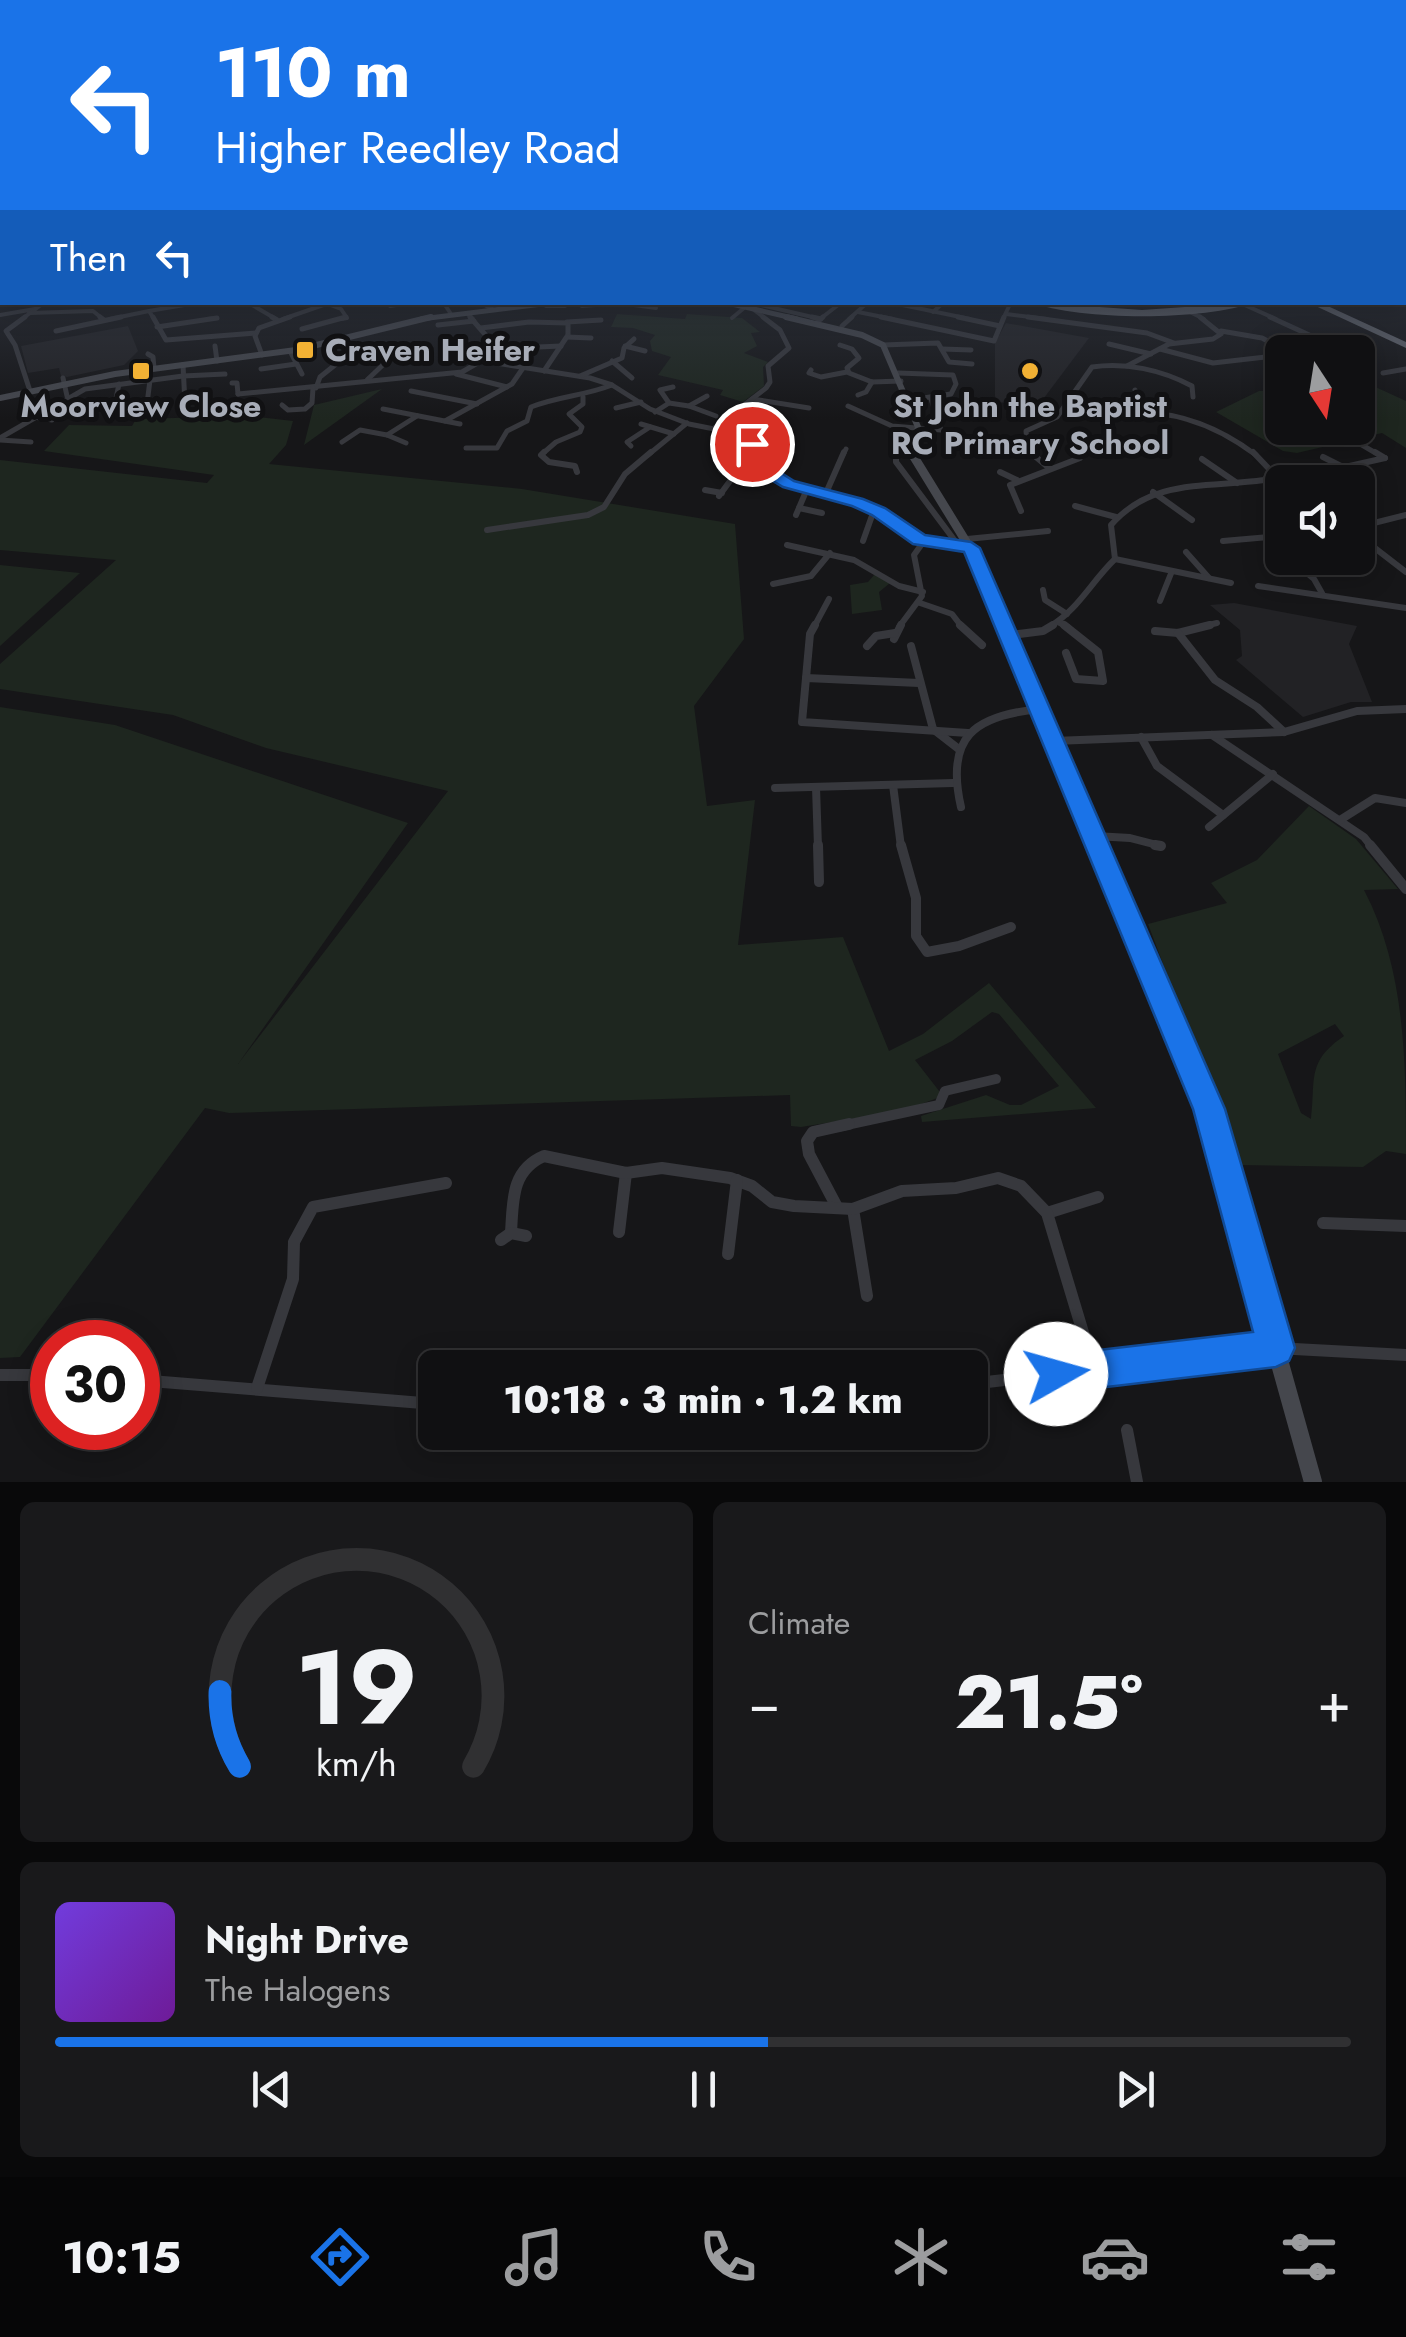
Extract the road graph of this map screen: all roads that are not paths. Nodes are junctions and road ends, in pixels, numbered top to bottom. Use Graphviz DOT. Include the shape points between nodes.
graph roads {
  1 [pos="41,305"];
  2 [pos="95,305"];
  3 [pos="184,305"];
  4 [pos="252,305"];
  5 [pos="324,305"];
  6 [pos="334,305"];
  7 [pos="404,305"];
  8 [pos="445,305"];
  9 [pos="485,305"];
  10 [pos="552,305"];
  11 [pos="554,305"];
  12 [pos="613,305"];
  13 [pos="632,305"];
  14 [pos="780,305"];
  15 [pos="840,305"];
  16 [pos="902,305"];
  17 [pos="941,305"];
  18 [pos="1010,305"];
  19 [pos="1070,305"];
  20 [pos="1232,305"];
  21 [pos="1248,305"];
  22 [pos="1317,305"];
  23 [pos="546,306"];
  24 [pos="582,306"];
  25 [pos="749,307"];
  26 [pos="863,307"];
  27 [pos="1096,307"];
  28 [pos="391,308"];
  29 [pos="776,308"];
  30 [pos="494,310"];
  31 [pos="32,311"];
  32 [pos="92,311"];
  33 [pos="149,311"];
  34 [pos="933,312"];
  35 [pos="1190,312"];
  36 [pos="466,313"];
  37 [pos="451,314"];
  38 [pos="650,314"];
  39 [pos="1006,314"];
  40 [pos="2,316"];
  41 [pos="217,318"];
  42 [pos="732,318"];
  43 [pos="104,320"];
  44 [pos="278,320"];
  45 [pos="600,320"];
  46 [pos="474,322"];
  47 [pos="529,322"];
  48 [pos="567,322"];
  49 [pos="438,326"];
  50 [pos="842,326"];
  51 [pos="1000,326"];
  52 [pos="157,327"];
  53 [pos="481,328"];
  54 [pos="303,330"];
  55 [pos="56,331"];
  56 [pos="256,332"];
  57 [pos="528,332"];
  58 [pos="1222,332"];
  59 [pos="1310,335"];
  60 [pos="593,336"];
  61 [pos="567,337"];
  62 [pos="633,340"];
  63 [pos="1265,340"];
  64 [pos="1174,343"];
  65 [pos="14,344"];
  66 [pos="883,344"];
  67 [pos="1109,344"];
  68 [pos="0,346"];
  69 [pos="215,346"];
  70 [pos="541,346"];
  71 [pos="561,346"];
  72 [pos="625,346"];
  73 [pos="846,346"];
  74 [pos="940,346"];
  75 [pos="1406,346"];
  76 [pos="1160,349"];
  77 [pos="971,350"];
  78 [pos="290,351"];
  79 [pos="646,351"];
  80 [pos="148,354"];
  81 [pos="1150,354"];
  82 [pos="262,356"];
  83 [pos="1265,356"];
  84 [pos="859,358"];
  85 [pos="588,359"];
  86 [pos="871,359"];
  87 [pos="218,361"];
  88 [pos="340,361"];
  89 [pos="483,361"];
  90 [pos="387,362"];
  91 [pos="612,362"];
  92 [pos="296,364"];
  93 [pos="600,364"];
  94 [pos="972,364"];
  95 [pos="183,365"];
  96 [pos="1128,366"];
  97 [pos="154,368"];
  98 [pos="523,368"];
  99 [pos="262,369"];
  100 [pos="1406,369"];
  101 [pos="811,370"];
  102 [pos="544,371"];
  103 [pos="847,372"];
  104 [pos="302,374"];
  105 [pos="456,374"];
  106 [pos="1383,374"];
  107 [pos="222,375"];
  108 [pos="183,376"];
  109 [pos="580,376"];
  110 [pos="900,377"];
  111 [pos="632,378"];
  112 [pos="150,380"];
  113 [pos="367,380"];
  114 [pos="63,381"];
  115 [pos="236,382"];
  116 [pos="872,382"];
  117 [pos="118,384"];
  118 [pos="612,384"];
  119 [pos="507,387"];
  120 [pos="673,387"];
  121 [pos="315,388"];
  122 [pos="1135,390"];
  123 [pos="416,391"];
  124 [pos="30,393"];
  125 [pos="864,394"];
  126 [pos="66,396"];
  127 [pos="707,396"];
  128 [pos="583,397"];
  129 [pos="1193,397"];
  130 [pos="0,398"];
  131 [pos="752,399"];
  132 [pos="930,399"];
  133 [pos="909,400"];
  134 [pos="1070,401"];
  135 [pos="641,402"];
  136 [pos="669,403"];
  137 [pos="147,404"];
  138 [pos="185,404"];
  139 [pos="477,404"];
  140 [pos="282,405"];
  141 [pos="788,405"];
  142 [pos="689,406"];
  143 [pos="848,406"];
  144 [pos="114,408"];
  145 [pos="809,408"];
  146 [pos="383,409"];
  147 [pos="619,409"];
  148 [pos="1146,411"];
  149 [pos="655,412"];
  150 [pos="783,412"];
  151 [pos="1110,415"];
  152 [pos="416,416"];
  153 [pos="711,416"];
  154 [pos="34,417"];
  155 [pos="52,420"];
  156 [pos="445,421"];
  157 [pos="460,424"];
  158 [pos="641,424"];
  159 [pos="686,424"];
  160 [pos="498,426"];
  161 [pos="650,427"];
  162 [pos="509,429"];
  163 [pos="713,429"];
  164 [pos="917,433"];
  165 [pos="674,434"];
  166 [pos="387,435"];
  167 [pos="0,439"];
  168 [pos="31,442"];
  169 [pos="342,442"];
  170 [pos="626,444"];
  171 [pos="752,444"];
  172 [pos="790,444"];
  173 [pos="1362,445"];
  174 [pos="398,448"];
  175 [pos="466,448"];
  176 [pos="846,449"];
  177 [pos="532,455"];
  178 [pos="541,455"];
  179 [pos="1322,456"];
  180 [pos="1202,458"];
  181 [pos="1268,465"];
  182 [pos="1338,465"];
  183 [pos="1351,465"];
  184 [pos="577,467"];
  185 [pos="1050,469"];
  186 [pos="721,470"];
  187 [pos="769,472"];
  188 [pos="1000,472"];
  189 [pos="1265,479"];
  190 [pos="1017,480"];
  191 [pos="1237,483"];
  192 [pos="807,489"];
  193 [pos="704,490"];
  194 [pos="1153,492"];
  195 [pos="826,493"];
  196 [pos="1075,506"];
  197 [pos="874,510"];
  198 [pos="1021,511"];
  199 [pos="822,513"];
  200 [pos="1406,515"];
  201 [pos="1116,518"];
  202 [pos="1192,520"];
  203 [pos="1375,522"];
  204 [pos="487,530"];
  205 [pos="1048,531"];
  206 [pos="1265,538"];
  207 [pos="924,541"];
  208 [pos="1223,541"];
  209 [pos="863,542"];
  210 [pos="969,543"];
  211 [pos="787,544"];
  212 [pos="958,545"];
  213 [pos="1375,548"];
  214 [pos="1186,552"];
  215 [pos="830,553"];
  216 [pos="1114,558"];
  217 [pos="1172,571"];
  218 [pos="1406,572"];
  219 [pos="1309,575"];
  220 [pos="1209,578"];
  221 [pos="1231,583"];
  222 [pos="773,584"];
  223 [pos="1258,586"];
  224 [pos="1043,590"];
  225 [pos="923,592"];
  226 [pos="1323,595"];
  227 [pos="829,599"];
  228 [pos="1160,601"];
  229 [pos="920,603"];
  230 [pos="1406,608"];
  231 [pos="1067,614"];
  232 [pos="1058,622"];
  233 [pos="1218,623"];
  234 [pos="1155,630"];
  235 [pos="1178,633"];
  236 [pos="1011,636"];
  237 [pos="982,645"];
  238 [pos="867,646"];
  239 [pos="911,646"];
  240 [pos="1066,652"];
  241 [pos="806,678"];
  242 [pos="920,683"];
  243 [pos="1041,708"];
  244 [pos="1406,709"];
  245 [pos="933,728"];
  246 [pos="1284,732"];
  247 [pos="968,733"];
  248 [pos="1210,734"];
  249 [pos="1141,737"];
  250 [pos="1054,741"];
  251 [pos="960,750"];
  252 [pos="1273,774"];
  253 [pos="953,783"];
  254 [pos="893,785"];
  255 [pos="816,787"];
  256 [pos="776,788"];
  257 [pos="1406,803"];
  258 [pos="961,807"];
  259 [pos="1224,814"];
  260 [pos="1340,820"];
  261 [pos="1209,827"];
  262 [pos="1095,836"];
  263 [pos="1161,846"];
  264 [pos="819,882"];
  265 [pos="1406,890"];
  266 [pos="1011,926"];
  267 [pos="996,1080"];
  268 [pos="626,1173"];
  269 [pos="737,1180"];
  270 [pos="446,1183"];
  271 [pos="1098,1197"];
  272 [pos="838,1207"];
  273 [pos="853,1208"];
  274 [pos="1047,1213"];
  275 [pos="1322,1223"];
  276 [pos="1406,1226"];
  277 [pos="619,1232"];
  278 [pos="526,1236"];
  279 [pos="728,1254"];
  280 [pos="867,1296"];
  281 [pos="1276,1348"];
  282 [pos="1406,1355"];
  283 [pos="1094,1370"];
  284 [pos="0,1375"];
  285 [pos="30,1375"];
  286 [pos="160,1381"];
  287 [pos="988,1382"];
  288 [pos="257,1388"];
  289 [pos="418,1404"];
  290 [pos="1127,1430"];
  291 [pos="1137,1482"];
  292 [pos="1314,1482"];
  1 -- 31 [label="street"];
  2 -- 32 [label="street"];
  3 -- 33 [label="street"];
  4 -- 44 [label="street"];
  5 -- 44 [label="street"];
  6 -- 54 [label="street" via="347,318"];
  7 -- 28 [label="street"];
  8 -- 37 [label="street"];
  9 -- 30 [label="street"];
  10 -- 30 [label="street"];
  11 -- 23 [label="street"];
  12 -- 24 [label="street"];
  13 -- 38 [label="street" via="655,308"];
  14 -- 29 [label="street"];
  15 -- 29 [label="street" via="820,320"];
  16 -- 34 [label="street"];
  17 -- 34 [label="street"];
  18 -- 39 [label="street"];
  19 -- 27 [label="highway"];
  20 -- 35 [label="highway"];
  21 -- 59 [label="street"];
  22 -- 75 [label="highway"];
  25 -- 29 [label="street"];
  25 -- 42 [label="street"];
  25 -- 66 [label="street"];
  25 -- 131 [label="street" via="790,344 767,370 768,385"];
  26 -- 50 [label="street"];
  26 -- 51 [label="street" via="994,340"];
  27 -- 35 [label="highway"];
  30 -- 36 [label="street"];
  31 -- 32 [label="street"];
  31 -- 40 [label="street"];
  31 -- 65 [label="street" via="8,329"];
  32 -- 43 [label="street"];
  33 -- 43 [label="street"];
  33 -- 52 [label="street"];
  34 -- 51 [label="street"];
  35 -- 58 [label="street"];
  36 -- 37 [label="street"];
  36 -- 46 [label="street"];
  37 -- 78 [label="street"];
  39 -- 51 [label="street"];
  39 -- 64 [label="street" via="1147,333"];
  41 -- 52 [label="street"];
  43 -- 55 [label="street"];
  44 -- 56 [label="street"];
  45 -- 48 [label="street"];
  46 -- 49 [label="street"];
  46 -- 53 [label="street"];
  47 -- 48 [label="street"];
  47 -- 53 [label="street"];
  47 -- 57 [label="street"];
  48 -- 61 [label="street"];
  52 -- 56 [label="street" via="169,341"];
  53 -- 89 [label="street" via="496,344"];
  56 -- 82 [label="street"];
  58 -- 63 [label="street"];
  58 -- 64 [label="street"];
  60 -- 61 [label="street"];
  61 -- 71 [label="street"];
  62 -- 72 [label="street"];
  64 -- 76 [label="street"];
  65 -- 68 [label="street"];
  65 -- 124 [label="street"];
  66 -- 74 [label="street"];
  66 -- 110 [label="street"];
  67 -- 81 [label="street"];
  69 -- 87 [label="street"];
  70 -- 71 [label="street"];
  71 -- 102 [label="street"];
  72 -- 79 [label="street"];
  72 -- 91 [label="street" via="624,356"];
  73 -- 84 [label="street"];
  74 -- 77 [label="street"];
  74 -- 94 [label="street" via="949,362"];
  76 -- 81 [label="street"];
  76 -- 83 [label="street" via="1213,362"];
  78 -- 82 [label="street"];
  78 -- 92 [label="street"];
  80 -- 97 [label="street"];
  81 -- 96 [label="street"];
  82 -- 87 [label="street"];
  84 -- 86 [label="street"];
  84 -- 103 [label="street" via="847,364"];
  85 -- 93 [label="street"];
  87 -- 95 [label="street"];
  88 -- 121 [label="street"];
  89 -- 98 [label="street"];
  89 -- 105 [label="street"];
  90 -- 113 [label="street"];
  91 -- 93 [label="street"];
  91 -- 111 [label="street"];
  92 -- 99 [label="street"];
  92 -- 104 [label="street"];
  93 -- 109 [label="street"];
  95 -- 97 [label="street"];
  95 -- 108 [label="street"];
  96 -- 129 [label="street" via="1184,380 1196,390"];
  96 -- 134 [label="street" via="1092,367"];
  97 -- 114 [label="street"];
  98 -- 102 [label="street"];
  98 -- 119 [label="street"];
  100 -- 106 [label="street"];
  101 -- 103 [label="street" via="822,379"];
  102 -- 109 [label="street"];
  103 -- 116 [label="street"];
  105 -- 113 [label="street"];
  105 -- 119 [label="street"];
  107 -- 108 [label="street"];
  108 -- 112 [label="street"];
  108 -- 138 [label="street"];
  109 -- 118 [label="street"];
  110 -- 116 [label="street"];
  110 -- 132 [label="street" via="950,373 954,391"];
  110 -- 133 [label="street"];
  112 -- 117 [label="street"];
  112 -- 137 [label="street"];
  113 -- 121 [label="street"];
  114 -- 124 [label="street"];
  114 -- 126 [label="street"];
  115 -- 121 [label="street" via="237,396"];
  116 -- 125 [label="street"];
  117 -- 144 [label="street"];
  117 -- 154 [label="street" via="77,392"];
  118 -- 128 [label="street"];
  118 -- 135 [label="street"];
  119 -- 139 [label="street"];
  120 -- 136 [label="street" via="660,388"];
  121 -- 140 [label="street" via="310,406"];
  122 -- 148 [label="street"];
  123 -- 139 [label="street"];
  124 -- 130 [label="street"];
  127 -- 142 [label="street"];
  128 -- 162 [label="street" via="561,395 533,406 527,421"];
  128 -- 178 [label="street" via="569,414 581,430"];
  131 -- 141 [label="street"];
  131 -- 163 [label="street"];
  132 -- 133 [label="street"];
  132 -- 164 [label="street" via="941,430"];
  133 -- 164 [label="street"];
  134 -- 151 [label="street"];
  134 -- 185 [label="street" via="1057,417 1026,431 1028,451"];
  135 -- 147 [label="street"];
  135 -- 149 [label="street"];
  136 -- 142 [label="street"];
  136 -- 149 [label="street"];
  139 -- 156 [label="street"];
  141 -- 145 [label="street"];
  141 -- 150 [label="street"];
  142 -- 153 [label="street"];
  143 -- 164 [label="street"];
  146 -- 152 [label="street"];
  148 -- 151 [label="street"];
  148 -- 181 [label="street" via="1210,427"];
  149 -- 159 [label="street"];
  151 -- 185 [label="street" via="1105,440"];
  152 -- 156 [label="street"];
  152 -- 166 [label="street"];
  154 -- 155 [label="street"];
  154 -- 167 [label="street"];
  156 -- 157 [label="street"];
  158 -- 161 [label="street"];
  159 -- 163 [label="street"];
  159 -- 165 [label="street"];
  160 -- 162 [label="street"];
  161 -- 165 [label="street"];
  161 -- 170 [label="street"];
  162 -- 175 [label="street" via="499,450"];
  163 -- 171 [label="street"];
  164 -- 210 [label="street" via="910,454"];
  164 -- 212 [label="street" via="896,445 896,462"];
  165 -- 204 [label="street" via="626,474 604,507"];
  166 -- 169 [label="street" via="361,430"];
  166 -- 174 [label="street" via="406,441"];
  167 -- 168 [label="street"];
  171 -- 172 [label="street"];
  171 -- 186 [label="street" via="734,451"];
  171 -- 187 [label="street"];
  173 -- 183 [label="street" via="1384,458"];
  176 -- 195 [label="street"];
  177 -- 178 [label="street"];
  178 -- 184 [label="street"];
  179 -- 182 [label="street"];
  180 -- 191 [label="street"];
  185 -- 190 [label="street"];
  187 -- 192 [label="street"];
  187 -- 193 [label="street" via="733,477 721,494"];
  188 -- 190 [label="street"];
  189 -- 191 [label="street"];
  190 -- 198 [label="street" via="1008,489"];
  191 -- 194 [label="street"];
  192 -- 195 [label="street"];
  192 -- 199 [label="street" via="798,512"];
  194 -- 201 [label="street"];
  194 -- 202 [label="street"];
  195 -- 197 [label="street"];
  196 -- 201 [label="street"];
  197 -- 207 [label="street"];
  197 -- 209 [label="street"];
  200 -- 203 [label="street"];
  201 -- 216 [label="street" via="1109,535"];
  205 -- 210 [label="street"];
  206 -- 208 [label="street"];
  207 -- 212 [label="street"];
  207 -- 225 [label="street" via="914,555"];
  210 -- 212 [label="street"];
  210 -- 236 [label="street"];
  211 -- 215 [label="street"];
  213 -- 218 [label="street"];
  214 -- 220 [label="street"];
  215 -- 222 [label="street" via="811,576"];
  215 -- 225 [label="street"];
  216 -- 217 [label="street"];
  216 -- 231 [label="street"];
  217 -- 220 [label="street"];
  217 -- 228 [label="street"];
  219 -- 226 [label="street"];
  220 -- 221 [label="street"];
  223 -- 226 [label="street"];
  224 -- 231 [label="street" via="1045,600"];
  225 -- 229 [label="street"];
  226 -- 230 [label="street"];
  227 -- 241 [label="street" via="810,634"];
  229 -- 237 [label="street" via="952,614"];
  229 -- 238 [label="street" via="894,636 876,636"];
  231 -- 232 [label="street"];
  232 -- 236 [label="street"];
  232 -- 240 [label="street" via="1096,649 1106,671 1103,681 1076,679"];
  233 -- 235 [label="street"];
  234 -- 235 [label="street"];
  235 -- 246 [label="street" via="1215,680"];
  236 -- 243 [label="street"];
  239 -- 242 [label="street"];
  241 -- 242 [label="street"];
  241 -- 245 [label="street" via="802,722"];
  242 -- 245 [label="street"];
  243 -- 247 [label="street" via="1000,711"];
  243 -- 250 [label="street"];
  244 -- 246 [label="street" via="1358,711"];
  245 -- 247 [label="street"];
  245 -- 251 [label="street"];
  246 -- 248 [label="street"];
  247 -- 251 [label="street"];
  248 -- 249 [label="street"];
  248 -- 252 [label="street"];
  249 -- 250 [label="street"];
  249 -- 259 [label="street" via="1157,766"];
  250 -- 262 [label="street"];
  251 -- 253 [label="street"];
  252 -- 259 [label="street"];
  252 -- 260 [label="street"];
  253 -- 254 [label="street"];
  253 -- 258 [label="street"];
  254 -- 255 [label="street"];
  254 -- 266 [label="street" via="900,844 917,893 916,936 927,952 949,952"];
  255 -- 256 [label="street"];
  255 -- 264 [label="street"];
  257 -- 260 [label="street" via="1376,798"];
  259 -- 261 [label="street"];
  260 -- 265 [label="street" via="1364,837"];
  262 -- 263 [label="street"];
  262 -- 281 [label="street" via="1209,1109"];
  267 -- 272 [label="street" via="945,1091 939,1105 904,1115 813,1132 809,1154"];
  268 -- 269 [label="street" via="662,1168"];
  268 -- 277 [label="street"];
  268 -- 278 [label="street" via="544,1156 531,1160 514,1188 506,1236"];
  269 -- 272 [label="street" via="772,1202"];
  269 -- 279 [label="street"];
  270 -- 288 [label="street" via="313,1208 294,1242 293,1279"];
  271 -- 274 [label="street"];
  272 -- 273 [label="street"];
  273 -- 274 [label="street" via="902,1191 998,1178 1021,1186"];
  273 -- 280 [label="street"];
  274 -- 283 [label="street"];
  275 -- 276 [label="street"];
  281 -- 282 [label="street"];
  281 -- 283 [label="street"];
  281 -- 292 [label="street"];
  283 -- 287 [label="street"];
  284 -- 285 [label="street"];
  286 -- 288 [label="street"];
  288 -- 289 [label="street"];
  290 -- 291 [label="street"];
}
